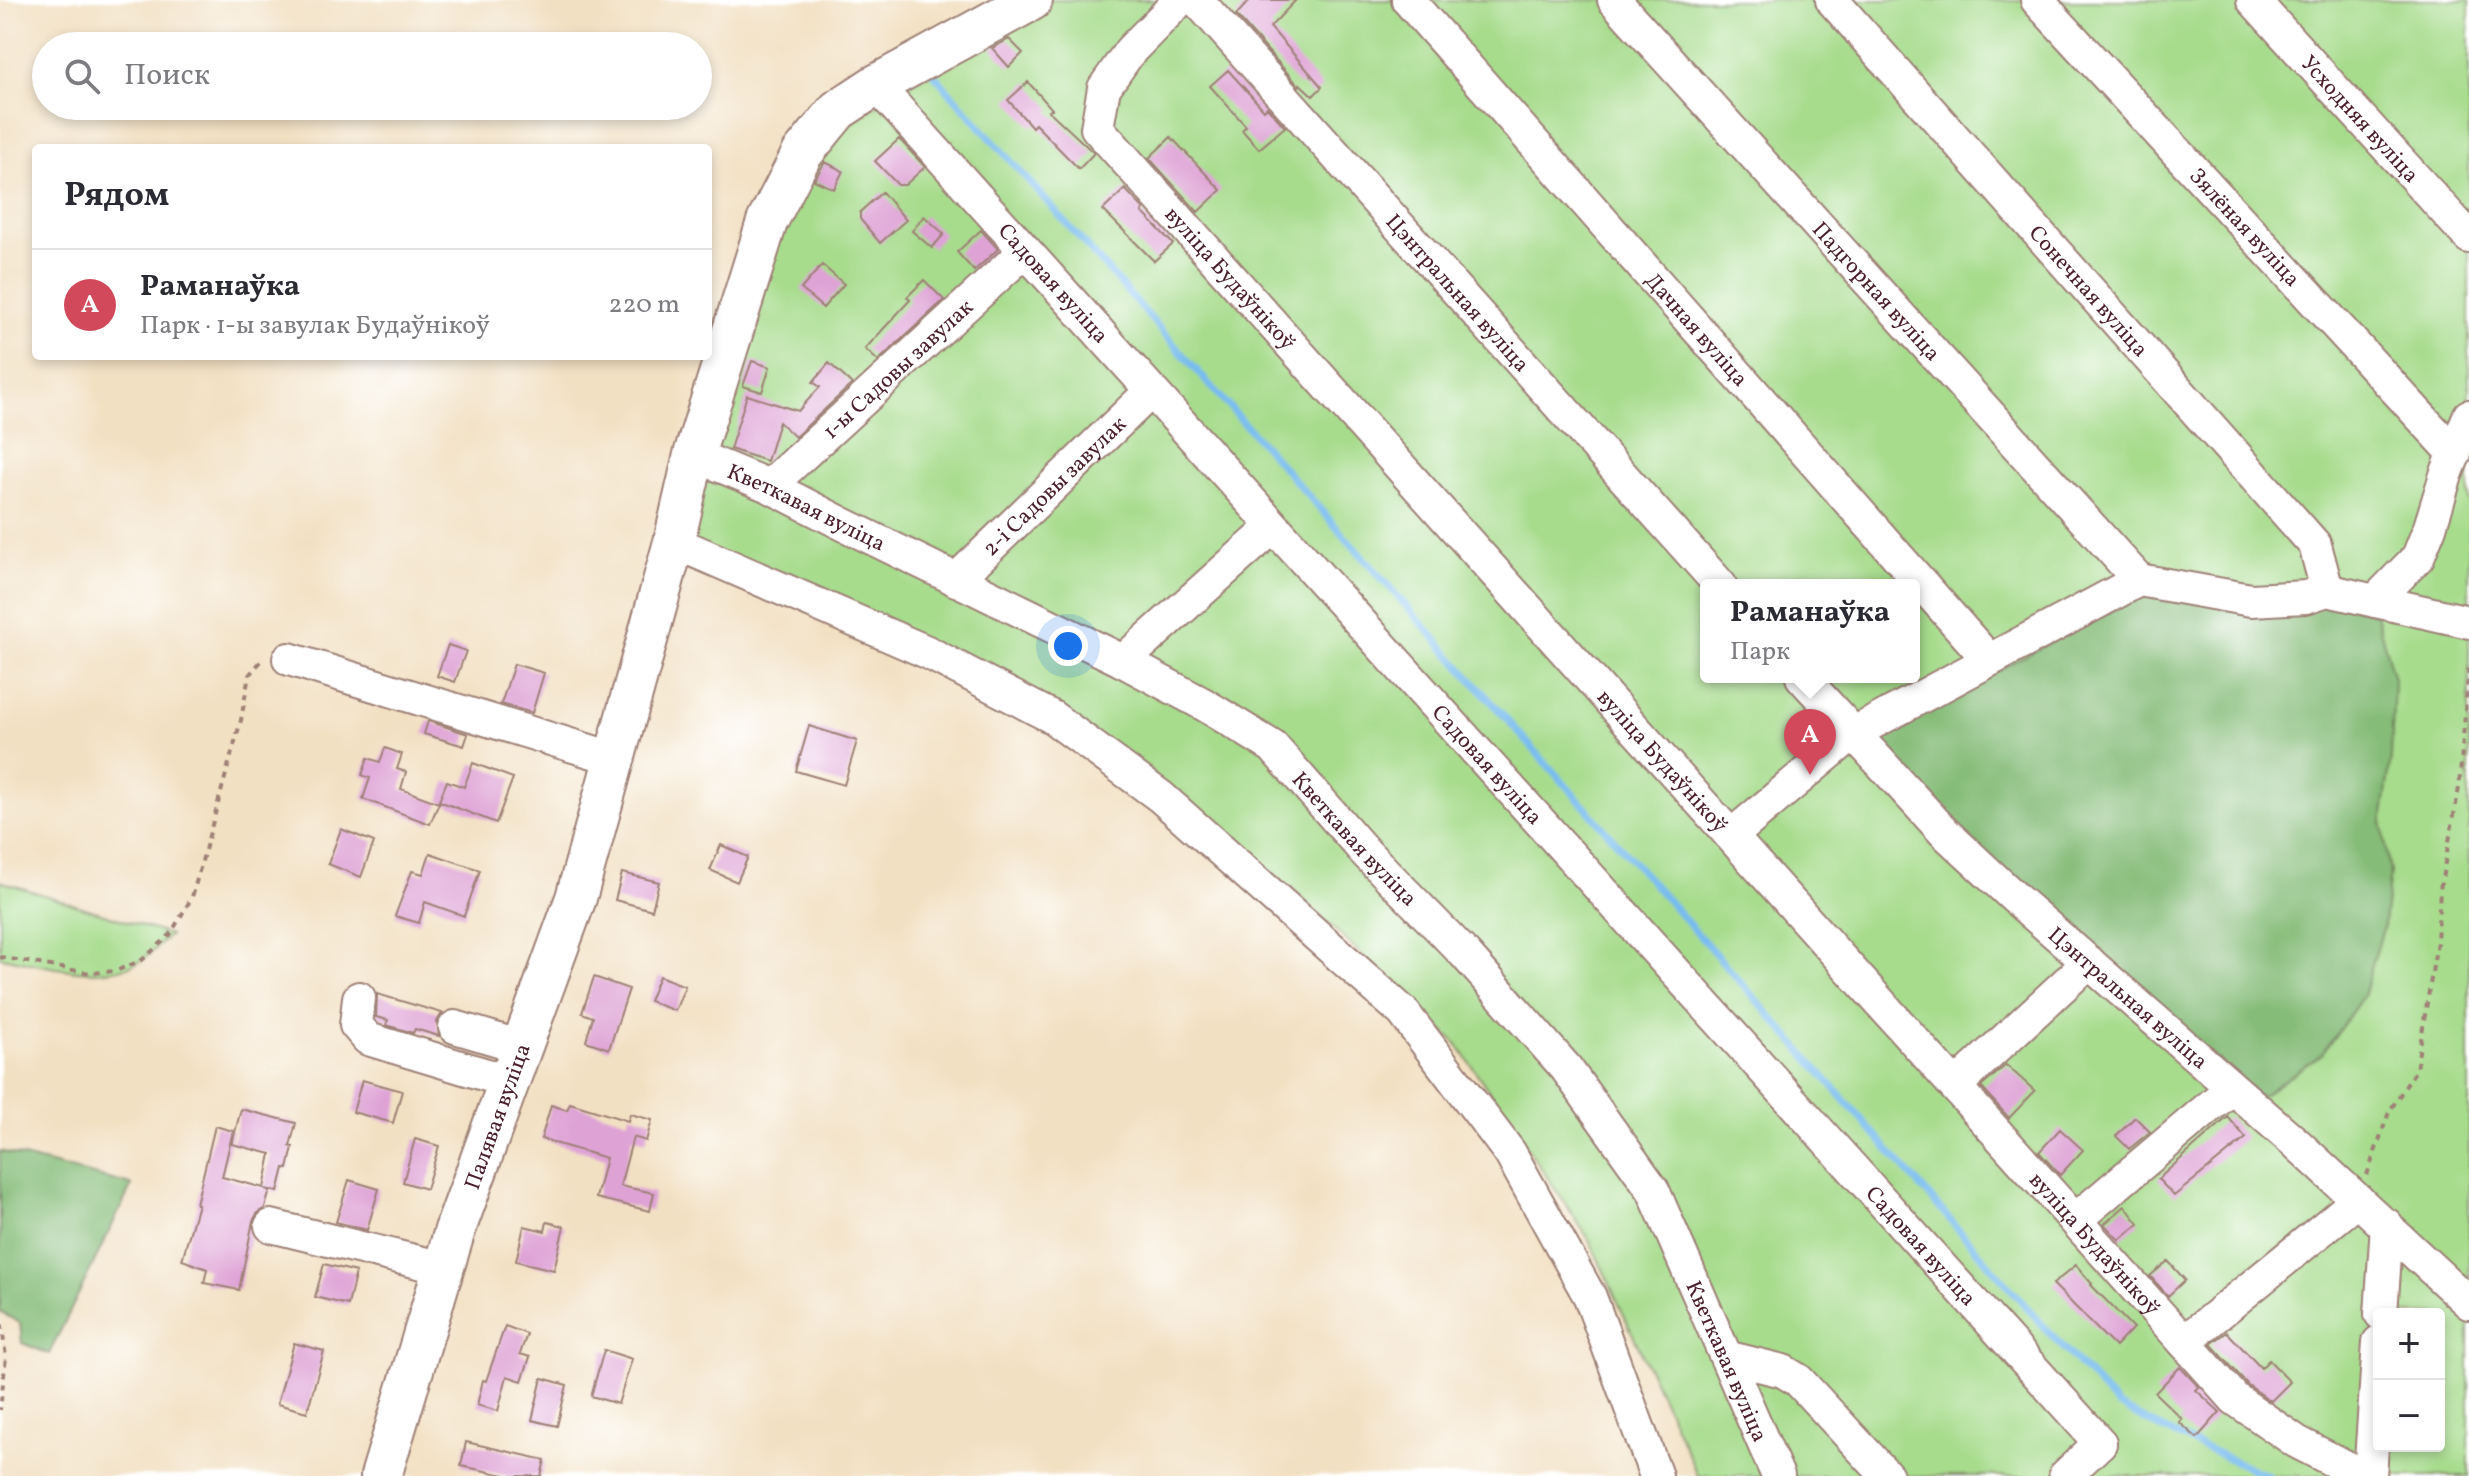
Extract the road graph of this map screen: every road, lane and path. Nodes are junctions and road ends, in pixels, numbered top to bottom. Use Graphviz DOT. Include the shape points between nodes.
graph roads {
  1 [pos="1032,0"];
  2 [pos="1180,0"];
  3 [pos="1197,0"];
  4 [pos="1408,0"];
  5 [pos="1614,0"];
  6 [pos="1832,0"];
  7 [pos="2037,0"];
  8 [pos="2253,0"];
  9 [pos="876,85"];
  10 [pos="2469,237"];
  11 [pos="1025,251"];
  12 [pos="1151,391"];
  13 [pos="2469,416"];
  14 [pos="2455,454"];
  15 [pos="694,455"];
  16 [pos="769,486"];
  17 [pos="1273,527"];
  18 [pos="674,542"];
  19 [pos="1715,579"];
  20 [pos="1918,579"];
  21 [pos="956,580"];
  22 [pos="2139,580"];
  23 [pos="1920,582"];
  24 [pos="2327,590"];
  25 [pos="2375,601"];
  26 [pos="2469,622"];
  27 [pos="289,659"];
  28 [pos="1988,659"];
  29 [pos="1123,661"];
  30 [pos="2469,664"];
  31 [pos="1807,683"];
  32 [pos="1852,734"];
  33 [pos="616,759"];
  34 [pos="1731,836"];
  35 [pos="0,957"];
  36 [pos="2089,962"];
  37 [pos="359,998"];
  38 [pos="455,1027"];
  39 [pos="516,1064"];
  40 [pos="1955,1086"];
  41 [pos="2232,1088"];
  42 [pos="2358,1200"];
  43 [pos="2075,1220"];
  44 [pos="2387,1225"];
  45 [pos="271,1226"];
  46 [pos="443,1268"];
  47 [pos="2469,1303"];
  48 [pos="2381,1308"];
  49 [pos="0,1312"];
  50 [pos="2184,1342"];
  51 [pos="1726,1357"];
  52 [pos="2376,1380"];
  53 [pos="0,1410"];
  54 [pos="2100,1443"];
  55 [pos="381,1476"];
  56 [pos="1656,1476"];
  57 [pos="1778,1476"];
  58 [pos="1887,1476"];
  59 [pos="2065,1476"];
  60 [pos="2098,1476"];
  61 [pos="2363,1476"];
  62 [pos="2370,1476"];
  1 -- 9 [label="main road, Палявая вуліца"];
  2 -- 34 [label="street, вуліца Будаўнікоў" via="1130,51 1104,88 1097,128"];
  3 -- 19 [label="street, Цэнтральная вуліца"];
  4 -- 20 [label="street, Дачная вуліца"];
  5 -- 22 [label="street, Падгорная вуліца"];
  6 -- 24 [label="street, Сонечная вуліца" via="2315,545"];
  7 -- 14 [label="street, Зялёная вуліца"];
  8 -- 10 [label="street, Усходняя вуліца"];
  9 -- 11 [label="street, Садовая вуліца"];
  9 -- 15 [label="main road, Палявая вуліца" via="838,110 802,154 767,222"];
  11 -- 12 [label="street, Садовая вуліца"];
  11 -- 16 [label="street, 1-ы Садовы завулак"];
  12 -- 17 [label="street, Садовая вуліца"];
  12 -- 21 [label="street, 2-і Садовы завулак"];
  13 -- 14 [label="street"];
  14 -- 25 [label="street" via="2418,557"];
  15 -- 16 [label="street, Кветкавая вуліца"];
  15 -- 18 [label="main road, Палявая вуліца"];
  16 -- 21 [label="street, Кветкавая вуліца"];
  17 -- 29 [label="street"];
  17 -- 54 [label="street, Садовая вуліца"];
  18 -- 33 [label="main road, Палявая вуліца"];
  18 -- 56 [label="street" via="927,652 1052,717 1161,797 1403,1012 1510,1153 1590,1297"];
  21 -- 29 [label="street, Кветкавая вуліца"];
  22 -- 24 [label="street" via="2251,600 2306,597"];
  22 -- 28 [label="street"];
  23 -- 28 [label="street, Дачная вуліца"];
  24 -- 25 [label="street"];
  25 -- 26 [label="street"];
  27 -- 33 [label="street"];
  27 -- 35 [label="path" via="265,656 249,675 192,897 170,935 142,960 116,971 90,973"];
  28 -- 32 [label="street"];
  29 -- 51 [label="street, Кветкавая вуліца" via="1273,747 1566,1068 1653,1190"];
  30 -- 42 [label="path" via="2459,788 2416,1070 2389,1112"];
  31 -- 32 [label="street, Цэнтральная вуліца"];
  32 -- 34 [label="street"];
  32 -- 36 [label="street, Цэнтральная вуліца" via="1944,832"];
  33 -- 39 [label="main road, Палявая вуліца" via="576,898"];
  34 -- 40 [label="street, вуліца Будаўнікоў"];
  36 -- 40 [label="street"];
  36 -- 41 [label="street, Цэнтральная вуліца"];
  37 -- 39 [label="street" via="356,1025 368,1039"];
  38 -- 39 [label="street"];
  39 -- 46 [label="main road, Палявая вуліца"];
  40 -- 43 [label="street, вуліца Будаўнікоў"];
  41 -- 42 [label="street, Цэнтральная вуліца"];
  41 -- 43 [label="street"];
  42 -- 44 [label="street, Цэнтральная вуліца"];
  42 -- 50 [label="street"];
  43 -- 50 [label="street, вуліца Будаўнікоў"];
  44 -- 47 [label="street, Цэнтральная вуліца"];
  44 -- 48 [label="street"];
  45 -- 46 [label="street"];
  46 -- 55 [label="main road, Палявая вуліца"];
  49 -- 53 [label="path" via="6,1357"];
  50 -- 61 [label="street, вуліца Будаўнікоў" via="2235,1399 2297,1442"];
  51 -- 57 [label="street, Кветкавая вуліца"];
  51 -- 58 [label="street" via="1783,1371 1798,1380"];
  52 -- 62 [label="street"];
  54 -- 59 [label="street"];
  54 -- 60 [label="street"];
}
